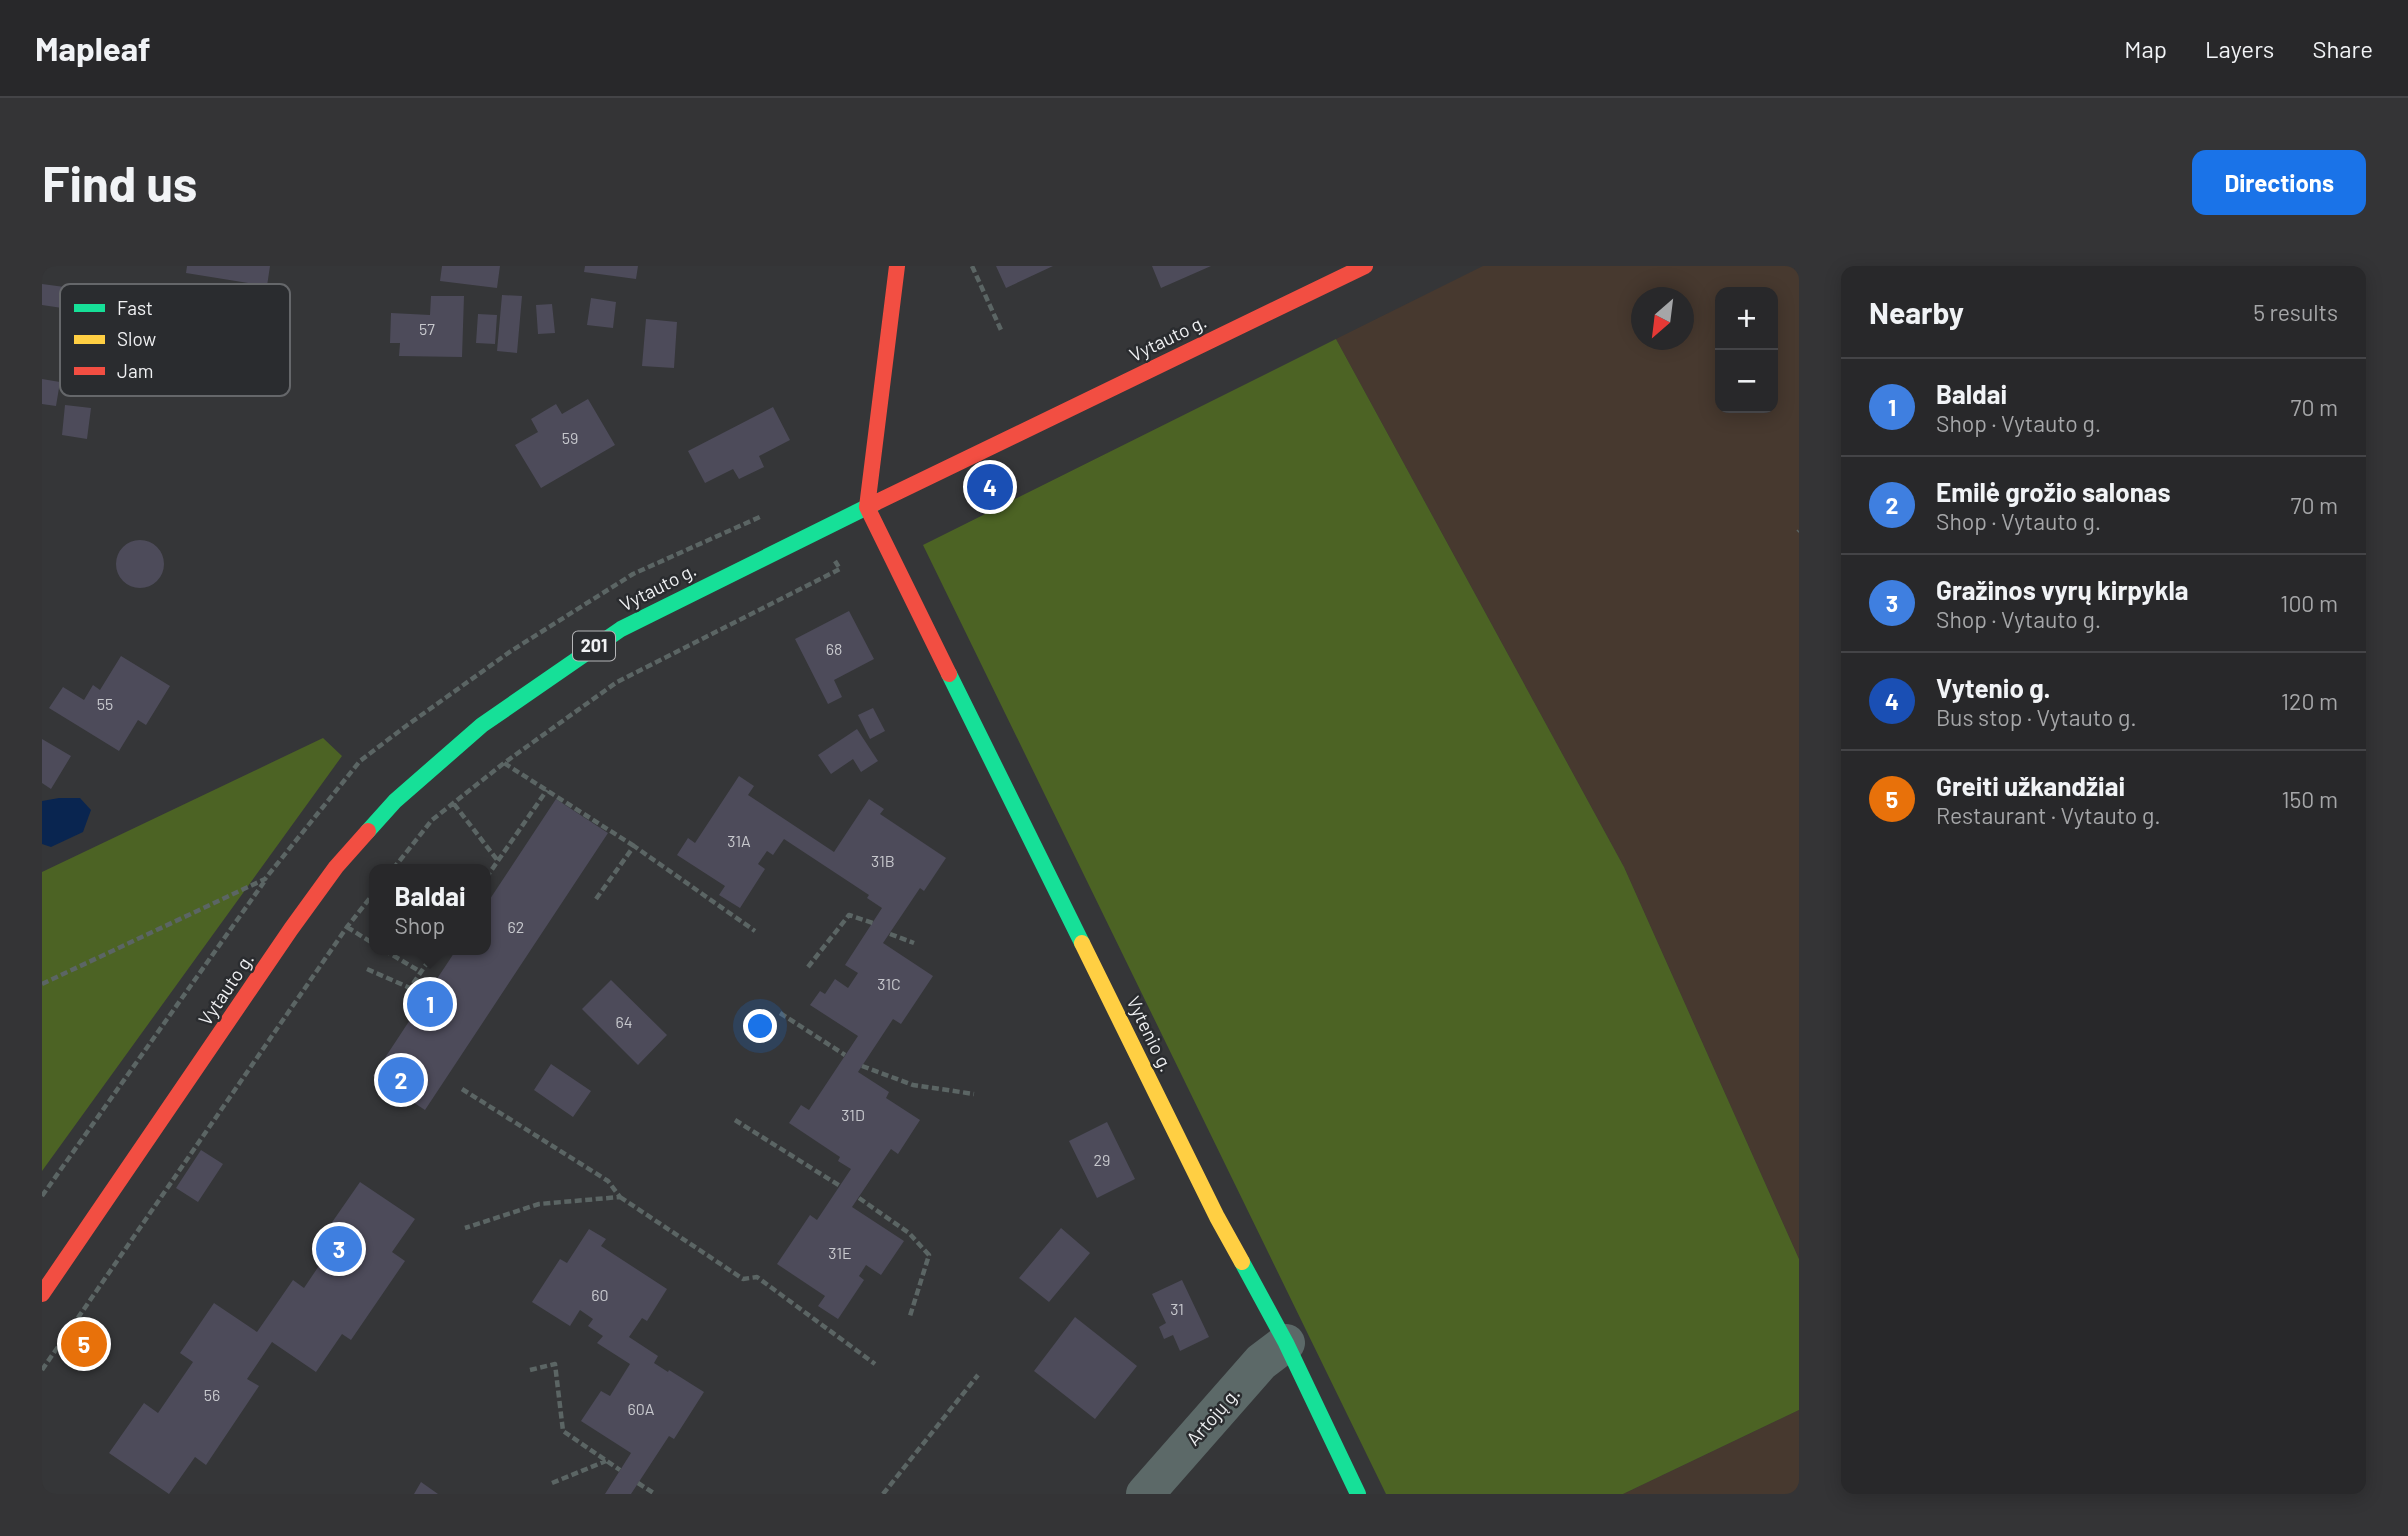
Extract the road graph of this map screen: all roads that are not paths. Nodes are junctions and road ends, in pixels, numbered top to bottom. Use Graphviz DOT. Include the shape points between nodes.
graph roads {
  1 [pos="897,266"];
  2 [pos="1365,266"];
  3 [pos="867,507"];
  4 [pos="42,1294"];
  5 [pos="1286,1343"];
  6 [pos="1145,1494"];
  7 [pos="1358,1494"];
  1 -- 3 [label="main road"];
  2 -- 3 [label="main road, Vytauto g. / 201"];
  3 -- 4 [label="main road, Vytauto g. / 201" via="621,629 482,725 395,801 336,867 291,929"];
  3 -- 5 [label="main road, Vytenio g." via="1217,1217"];
  5 -- 6 [label="street, Artojų g." via="1261,1362"];
  5 -- 7 [label="main road, Vytenio g."];
}
